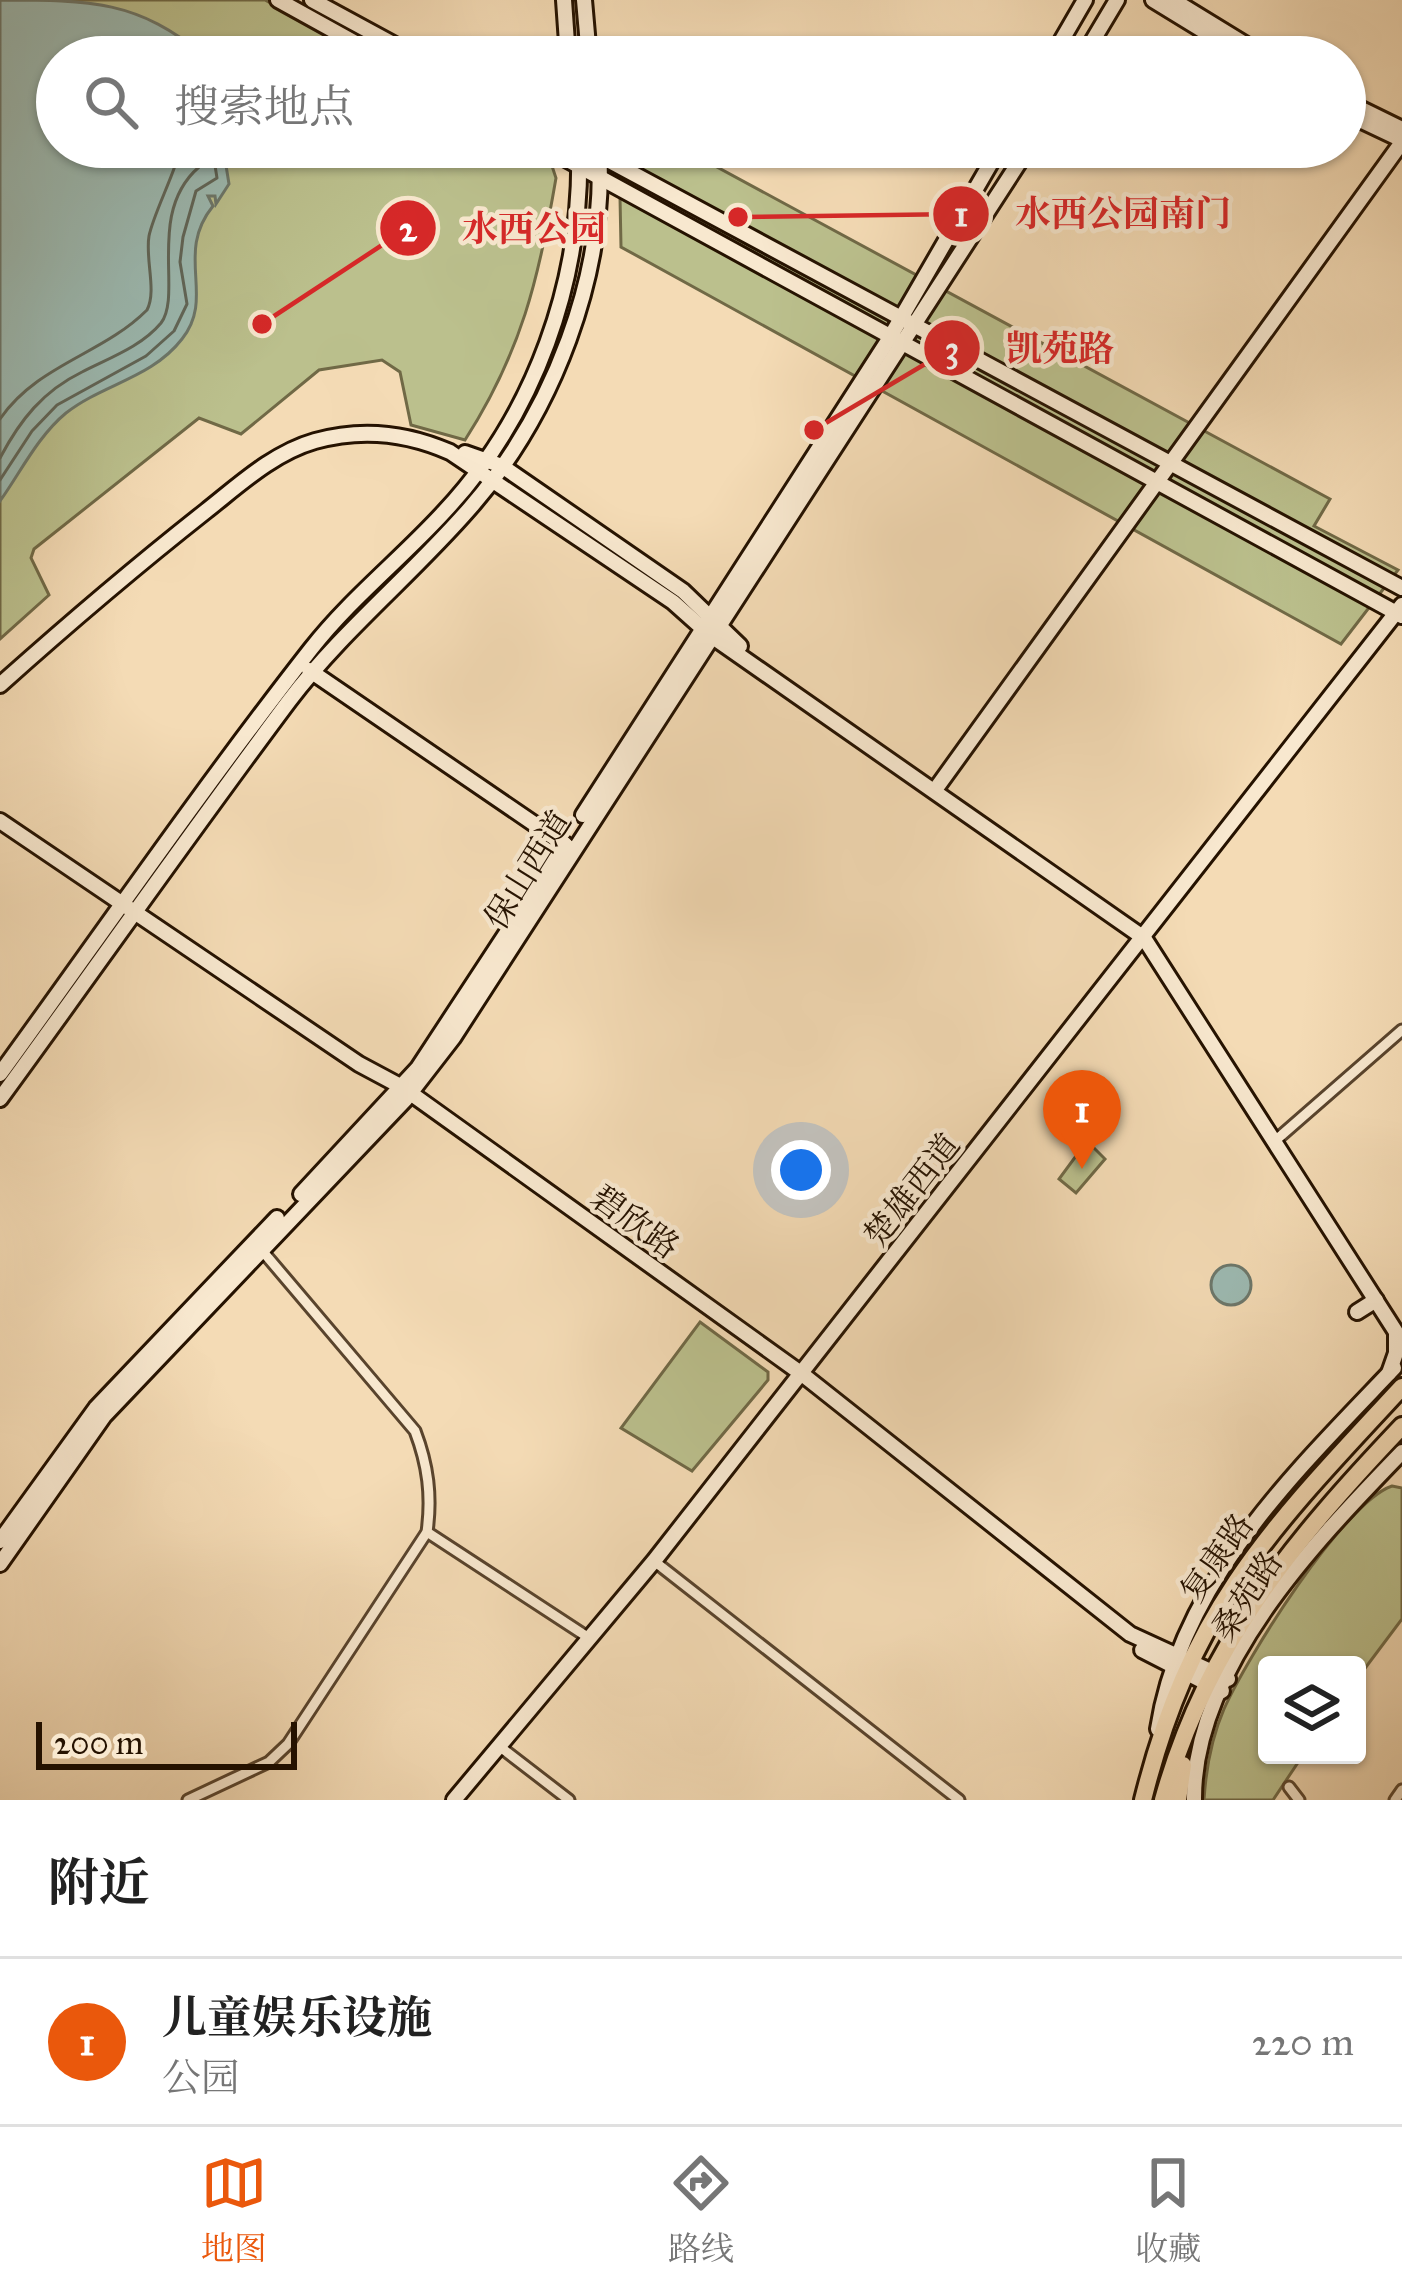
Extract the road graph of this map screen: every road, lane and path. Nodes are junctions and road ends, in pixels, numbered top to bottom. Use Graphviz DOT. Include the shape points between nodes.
graph roads {
  1 [pos="278,0"];
  2 [pos="312,0"];
  3 [pos="563,0"];
  4 [pos="584,0"];
  5 [pos="1085,0"];
  6 [pos="1117,0"];
  7 [pos="1153,0"];
  8 [pos="1173,0"];
  9 [pos="343,36"];
  10 [pos="378,36"];
  11 [pos="566,36"];
  12 [pos="587,36"];
  13 [pos="1064,36"];
  14 [pos="1096,36"];
  15 [pos="1212,36"];
  16 [pos="1232,36"];
  17 [pos="1366,111"];
  18 [pos="1366,123"];
  19 [pos="1402,129"];
  20 [pos="1402,141"];
  21 [pos="580,168"];
  22 [pos="592,168"];
  23 [pos="607,168"];
  24 [pos="623,168"];
  25 [pos="989,168"];
  26 [pos="1014,168"];
  27 [pos="862,296"];
  28 [pos="850,315"];
  29 [pos="909,320"];
  30 [pos="893,339"];
  31 [pos="875,374"];
  32 [pos="1172,462"];
  33 [pos="482,465"];
  34 [pos="498,472"];
  35 [pos="1159,480"];
  36 [pos="1402,588"];
  37 [pos="1400,611"];
  38 [pos="709,626"];
  39 [pos="306,668"];
  40 [pos="0,681"];
  41 [pos="937,787"];
  42 [pos="0,824"];
  43 [pos="568,847"];
  44 [pos="127,911"];
  45 [pos="1146,934"];
  46 [pos="1402,1030"];
  47 [pos="422,1070"];
  48 [pos="0,1074"];
  49 [pos="0,1099"];
  50 [pos="411,1099"];
  51 [pos="383,1116"];
  52 [pos="1279,1138"];
  53 [pos="257,1245"];
  54 [pos="1376,1300"];
  55 [pos="1357,1312"];
  56 [pos="1402,1329"];
  57 [pos="1402,1360"];
  58 [pos="800,1377"];
  59 [pos="1395,1380"];
  60 [pos="1402,1426"];
  61 [pos="1399,1461"];
  62 [pos="427,1532"];
  63 [pos="0,1541"];
  64 [pos="653,1562"];
  65 [pos="0,1564"];
  66 [pos="1190,1623"];
  67 [pos="589,1638"];
  68 [pos="1141,1640"];
  69 [pos="1194,1669"];
  70 [pos="1188,1736"];
  71 [pos="499,1746"];
  72 [pos="1289,1787"];
  73 [pos="1402,1790"];
  74 [pos="188,1800"];
  75 [pos="454,1800"];
  76 [pos="569,1800"];
  77 [pos="959,1800"];
  78 [pos="1140,1800"];
  79 [pos="1163,1800"];
  80 [pos="1178,1800"];
  81 [pos="1194,1800"];
  82 [pos="1299,1800"];
  83 [pos="1395,1800"];
  1 -- 9 [label="main road"];
  2 -- 10 [label="main road"];
  3 -- 11 [label="main road"];
  4 -- 12 [label="main road"];
  5 -- 13 [label="main road"];
  6 -- 14 [label="main road"];
  7 -- 15 [label="main road"];
  8 -- 16 [label="main road"];
  17 -- 19 [label="main road"];
  18 -- 20 [label="main road"];
  20 -- 32 [label="main road"];
  21 -- 33 [label="main road" via="554,323 529,386"];
  22 -- 34 [label="main road" via="575,318 547,392"];
  23 -- 28 [label="main road" via="630,194"];
  24 -- 27 [label="main road"];
  25 -- 29 [label="main road, 保山西道"];
  26 -- 29 [label="main road, 保山西道"];
  27 -- 29 [label="main road"];
  27 -- 30 [label="main road"];
  28 -- 30 [label="main road"];
  28 -- 31 [label="main road" via="871,342"];
  29 -- 30 [label="main road, 保山西道"];
  29 -- 32 [label="main road"];
  30 -- 31 [label="main road, 保山西道"];
  30 -- 35 [label="main road"];
  31 -- 38 [label="main road, 保山西道"];
  32 -- 35 [label="main road"];
  32 -- 36 [label="main road"];
  33 -- 34 [label="main road"];
  33 -- 39 [label="main road"];
  33 -- 40 [label="main road" via="392,429 293,445 214,498"];
  34 -- 38 [label="main road"];
  34 -- 39 [label="main road"];
  35 -- 37 [label="main road"];
  35 -- 41 [label="main road"];
  37 -- 45 [label="main road, 楚雄西道"];
  38 -- 41 [label="main road"];
  38 -- 43 [label="main road, 保山西道"];
  39 -- 43 [label="main road"];
  39 -- 44 [label="main road"];
  41 -- 45 [label="main road"];
  42 -- 44 [label="main road, 碧欣路"];
  43 -- 47 [label="main road, 保山西道"];
  44 -- 48 [label="main road"];
  44 -- 49 [label="main road"];
  44 -- 50 [label="main road, 碧欣路"];
  45 -- 52 [label="main road"];
  45 -- 58 [label="main road, 楚雄西道"];
  46 -- 52 [label="street"];
  47 -- 50 [label="main road, 保山西道"];
  47 -- 50 [label="main road" via="421,1090"];
  50 -- 51 [label="main road, 保山西道"];
  50 -- 51 [label="main road"];
  50 -- 58 [label="main road, 碧欣路"];
  51 -- 53 [label="main road, 保山西道"];
  52 -- 54 [label="main road"];
  52 -- 56 [label="main road"];
  53 -- 62 [label="street" via="415,1431 430,1486"];
  53 -- 63 [label="main road, 保山西道" via="96,1408"];
  53 -- 65 [label="main road, 保山西道" via="104,1416"];
  54 -- 55 [label="main road"];
  54 -- 59 [label="main road" via="1397,1336"];
  57 -- 59 [label="main road, 桑苑路"];
  58 -- 64 [label="main road, 楚雄西道"];
  58 -- 68 [label="main road, 碧欣路"];
  58 -- 69 [label="main road, 碧欣路"];
  59 -- 66 [label="main road, 桑苑路" via="1257,1519"];
  59 -- 69 [label="highway, 复康路" via="1257,1547 1217,1606"];
  60 -- 69 [label="highway, 复康路"];
  61 -- 69 [label="main road, 桑苑路" via="1307,1553 1248,1640"];
  62 -- 67 [label="street"];
  62 -- 74 [label="street" via="288,1744 269,1762"];
  64 -- 67 [label="main road, 楚雄西道"];
  64 -- 77 [label="street"];
  66 -- 68 [label="main road" via="1171,1638"];
  66 -- 69 [label="main road, 桑苑路"];
  67 -- 71 [label="main road, 楚雄西道"];
  68 -- 69 [label="main road, 碧欣路"];
  69 -- 70 [label="highway, 复康路"];
  69 -- 78 [label="highway, 复康路"];
  69 -- 81 [label="main road, 桑苑路" via="1201,1749"];
  70 -- 79 [label="highway, 复康路"];
  70 -- 80 [label="highway"];
  71 -- 75 [label="main road, 楚雄西道"];
  71 -- 76 [label="street"];
  72 -- 82 [label="street"];
  73 -- 83 [label="street"];
}
